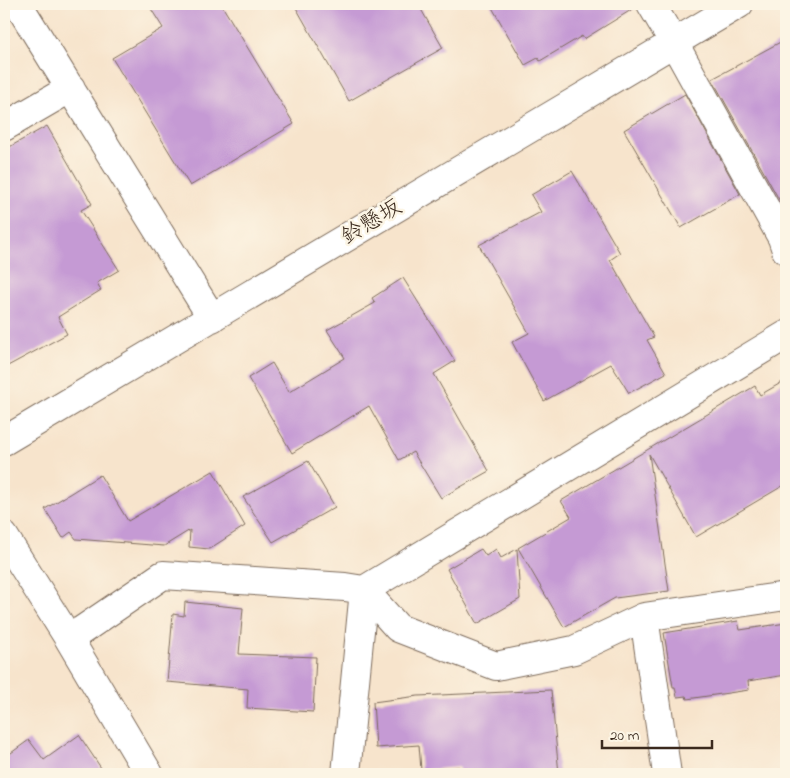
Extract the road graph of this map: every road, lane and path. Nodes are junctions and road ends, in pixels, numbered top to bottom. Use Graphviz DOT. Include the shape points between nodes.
graph roads {
  1 [pos="18,4"];
  2 [pos="651,4"];
  3 [pos="739,4"];
  4 [pos="674,42"];
  5 [pos="71,88"];
  6 [pos="4,127"];
  7 [pos="786,250"];
  8 [pos="212,318"];
  9 [pos="786,335"];
  10 [pos="4,441"];
  11 [pos="4,536"];
  12 [pos="364,590"];
  13 [pos="786,596"];
  14 [pos="644,617"];
  15 [pos="69,639"];
  16 [pos="149,774"];
  17 [pos="346,774"];
  18 [pos="667,774"];
  1 -- 5 [label="street"];
  2 -- 4 [label="street"];
  3 -- 4 [label="street, 鈴懸坂"];
  4 -- 7 [label="street"];
  4 -- 8 [label="street, 鈴懸坂"];
  5 -- 6 [label="street"];
  5 -- 8 [label="street"];
  8 -- 10 [label="street, 鈴懸坂"];
  9 -- 12 [label="street"];
  11 -- 15 [label="street"];
  12 -- 14 [label="street" via="398,628 496,666 574,650"];
  12 -- 15 [label="street" via="163,575"];
  12 -- 17 [label="street"];
  13 -- 14 [label="street"];
  14 -- 18 [label="street"];
  15 -- 16 [label="street"];
}
